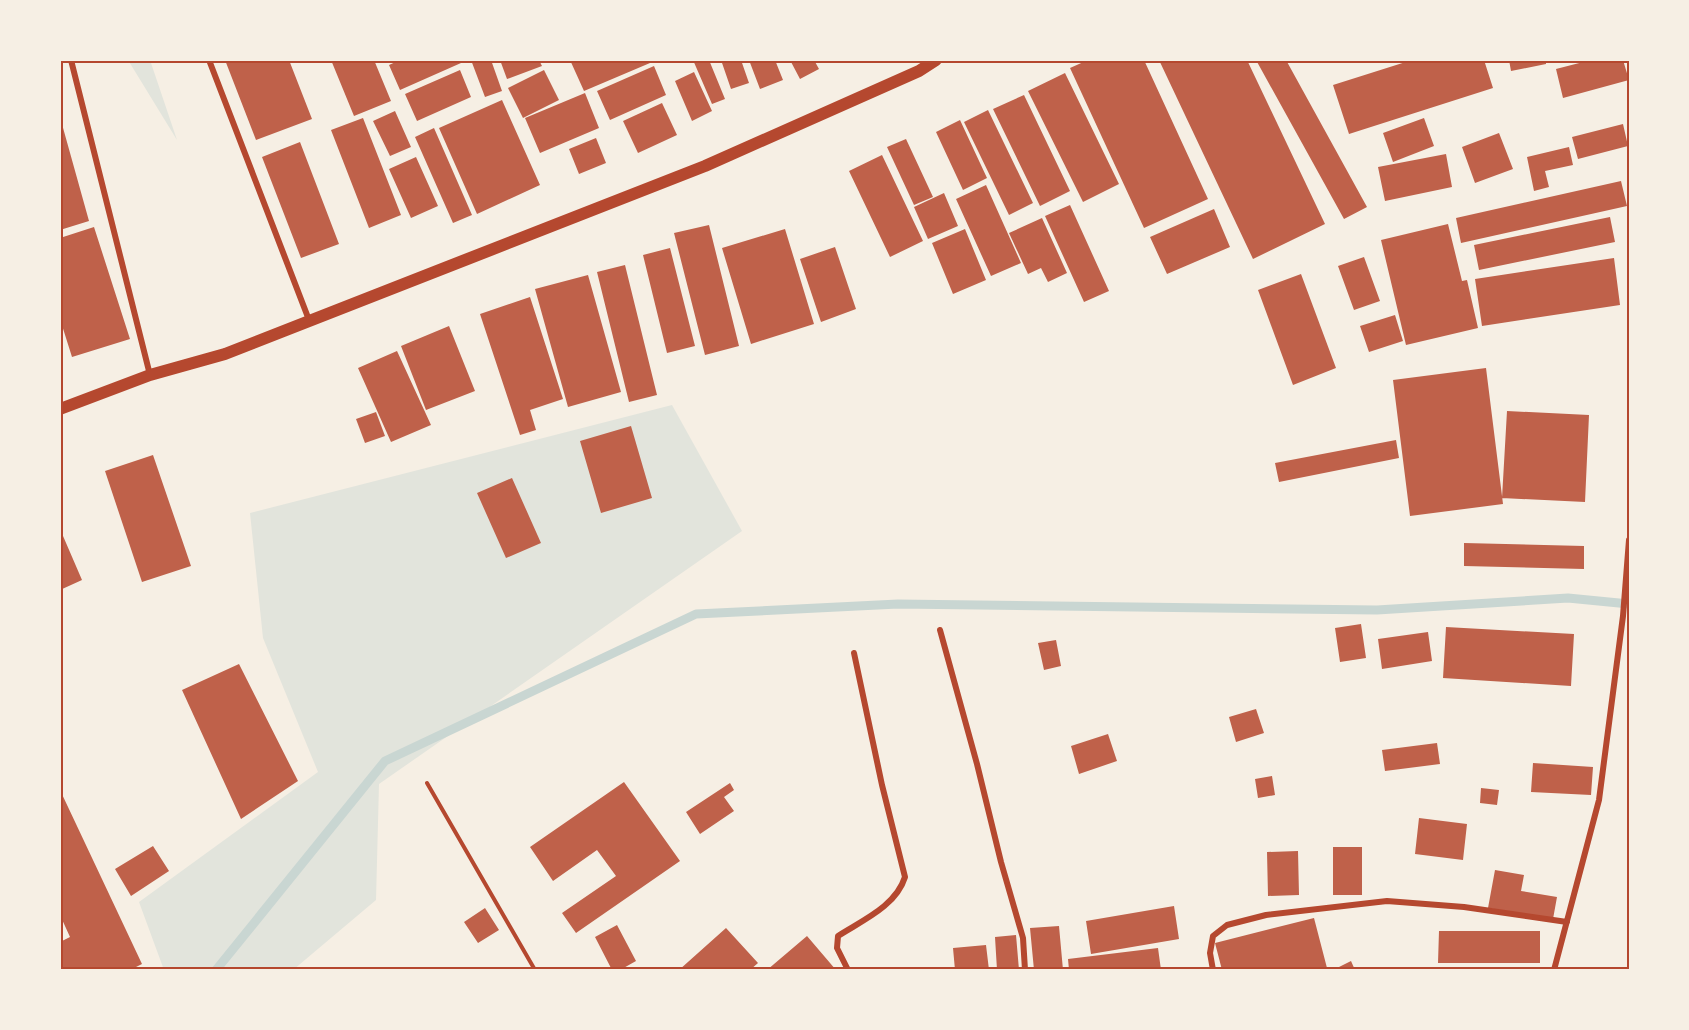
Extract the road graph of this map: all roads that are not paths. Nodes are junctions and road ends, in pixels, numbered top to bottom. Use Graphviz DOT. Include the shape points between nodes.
graph roads {
  1 [pos="71,60"];
  2 [pos="209,60"];
  3 [pos="936,60"];
  4 [pos="309,320"];
  5 [pos="150,375"];
  6 [pos="60,409"];
  7 [pos="1629,540"];
  8 [pos="940,630"];
  9 [pos="854,652"];
  10 [pos="1567,922"];
  11 [pos="849,970"];
  12 [pos="1025,970"];
  13 [pos="1214,970"];
  14 [pos="1554,970"];
  1 -- 5 [label="street"];
  2 -- 4 [label="street"];
  3 -- 4 [label="main road" via="705,166"];
  4 -- 5 [label="main road" via="225,354"];
  5 -- 6 [label="main road"];
  7 -- 10 [label="street" via="1599,800"];
  8 -- 12 [label="street" via="1023,938"];
  9 -- 11 [label="street" via="904,876 901,888 885,906 838,936 837,948"];
  10 -- 13 [label="street" via="1464,906 1388,901 1266,915 1227,926 1213,936 1210,953"];
  10 -- 14 [label="street"];
}
